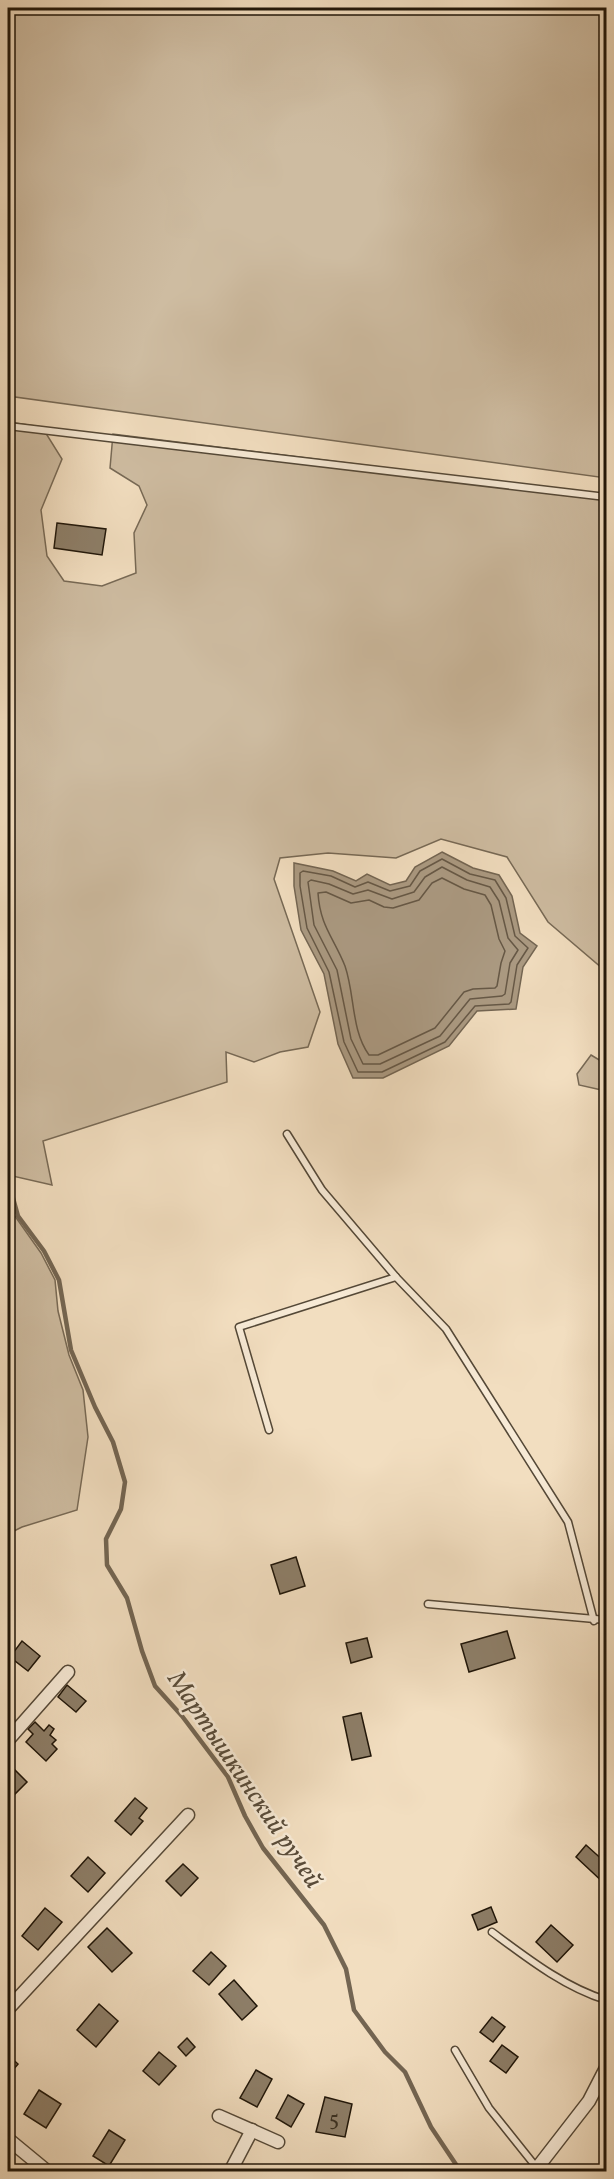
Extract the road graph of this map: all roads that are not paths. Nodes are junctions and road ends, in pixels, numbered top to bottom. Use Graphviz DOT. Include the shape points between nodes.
graph roads {
  1 [pos="8,426"];
  2 [pos="606,498"];
  3 [pos="287,1134"];
  4 [pos="396,1277"];
  5 [pos="269,1430"];
  6 [pos="428,1604"];
  7 [pos="606,1620"];
  8 [pos="594,1621"];
  9 [pos="68,1672"];
  10 [pos="8,1740"];
  11 [pos="188,1815"];
  12 [pos="492,1932"];
  13 [pos="606,2000"];
  14 [pos="8,2008"];
  15 [pos="454,2050"];
  16 [pos="606,2068"];
  17 [pos="219,2116"];
  18 [pos="252,2130"];
  19 [pos="8,2139"];
  20 [pos="278,2142"];
  21 [pos="535,2170"];
  22 [pos="48,2172"];
  23 [pos="230,2172"];
  1 -- 2 [label="lane"];
  3 -- 4 [label="lane" via="322,1190"];
  4 -- 5 [label="lane" via="239,1328"];
  4 -- 8 [label="lane" via="446,1329 568,1522"];
  6 -- 8 [label="lane"];
  7 -- 8 [label="lane"];
  9 -- 10 [label="street"];
  11 -- 14 [label="street"];
  12 -- 13 [label="lane" via="554,1975"];
  15 -- 21 [label="lane" via="489,2108"];
  16 -- 21 [label="street" via="589,2101"];
  17 -- 18 [label="street"];
  18 -- 20 [label="street"];
  18 -- 23 [label="street"];
  19 -- 22 [label="street"];
}
